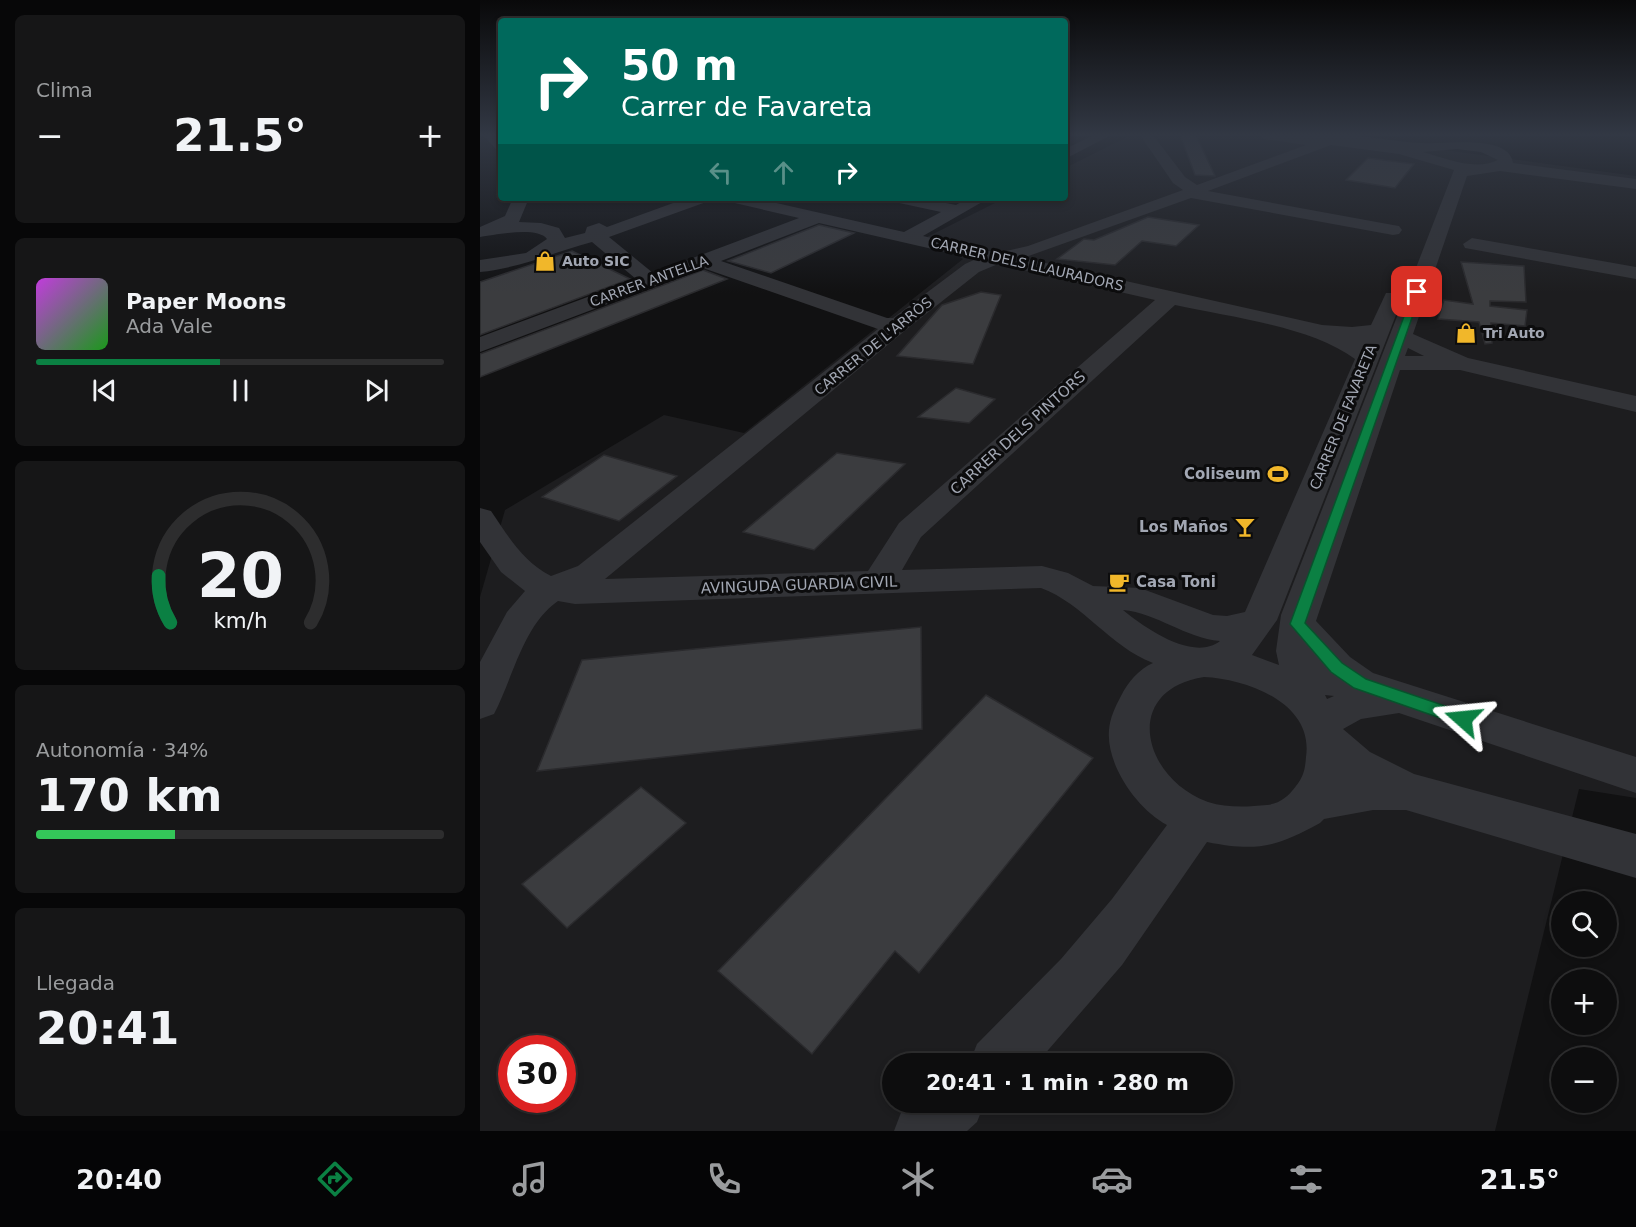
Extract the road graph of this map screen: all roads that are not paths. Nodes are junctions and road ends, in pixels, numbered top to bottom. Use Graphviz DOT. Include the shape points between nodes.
graph roads {
  1 [pos="1187,188"];
  2 [pos="1202,188"];
  3 [pos="1439,188"];
  4 [pos="1455,188"];
  5 [pos="1192,192"];
  6 [pos="520,201"];
  7 [pos="694,201"];
  8 [pos="746,201"];
  9 [pos="911,201"];
  10 [pos="975,201"];
  11 [pos="659,203"];
  12 [pos="957,210"];
  13 [pos="819,217"];
  14 [pos="512,219"];
  15 [pos="485,231"];
  16 [pos="597,232"];
  17 [pos="1404,232"];
  18 [pos="543,235"];
  19 [pos="907,237"];
  20 [pos="1437,238"];
  21 [pos="999,258"];
  22 [pos="703,261"];
  23 [pos="484,266"];
  24 [pos="1636,273"];
  25 [pos="650,280"];
  26 [pos="1172,297"];
  27 [pos="899,324"];
  28 [pos="1322,332"];
  29 [pos="1390,334"];
  30 [pos="480,345"];
  31 [pos="1379,360"];
  32 [pos="1460,363"];
  33 [pos="1636,404"];
  34 [pos="480,518"];
  35 [pos="879,582"];
  36 [pos="554,588"];
  37 [pos="1088,599"];
  38 [pos="1259,620"];
  39 [pos="1298,624"];
  40 [pos="1131,636"];
  41 [pos="1209,663"];
  42 [pos="1360,684"];
  43 [pos="1147,687"];
  44 [pos="1398,698"];
  45 [pos="480,703"];
  46 [pos="1315,712"];
  47 [pos="1636,775"];
  48 [pos="1406,791"];
  49 [pos="1314,801"];
  50 [pos="1197,818"];
  51 [pos="1636,856"];
  52 [pos="1008,1053"];
  53 [pos="944,1113"];
  54 [pos="923,1131"];
  1 -- 5 [label="street"];
  2 -- 5 [label="street, CARRER DE L'ARRÒS"];
  3 -- 29 [label="street, CARRER DE FAVARETA"];
  4 -- 20 [label="street, CARRER DE FAVARETA"];
  5 -- 17 [label="street"];
  5 -- 21 [label="street, CARRER DE L'ARRÒS" via="1034,250"];
  6 -- 14 [label="street"];
  7 -- 16 [label="street"];
  8 -- 13 [label="street, CARRER DELS LLAURADORS"];
  9 -- 12 [label="street"];
  10 -- 12 [label="street"];
  11 -- 16 [label="street"];
  12 -- 19 [label="street"];
  13 -- 19 [label="street, CARRER DELS LLAURADORS"];
  13 -- 22 [label="street, CARRER ANTELLA"];
  14 -- 15 [label="street"];
  14 -- 18 [label="street"];
  15 -- 18 [label="street"];
  16 -- 18 [label="street"];
  16 -- 25 [label="street"];
  18 -- 23 [label="street" via="524,258"];
  19 -- 21 [label="street, CARRER DELS LLAURADORS"];
  20 -- 24 [label="street"];
  20 -- 29 [label="street, CARRER DE FAVARETA"];
  21 -- 26 [label="street, CARRER DELS LLAURADORS"];
  21 -- 27 [label="street, CARRER DE L'ARRÒS" via="972,268"];
  22 -- 25 [label="street, CARRER ANTELLA"];
  22 -- 27 [label="street" via="871,321"];
  25 -- 30 [label="street, CARRER ANTELLA"];
  26 -- 28 [label="street, CARRER DELS LLAURADORS"];
  26 -- 35 [label="street, CARRER DELS PINTORS" via="910,530"];
  27 -- 36 [label="street, CARRER DE L'ARRÒS" via="590,574"];
  28 -- 29 [label="street, CARRER DELS LLAURADORS"];
  28 -- 31 [label="street, CARRER DELS LLAURADORS"];
  29 -- 31 [label="street, CARRER DE FAVARETA"];
  29 -- 32 [label="street"];
  31 -- 32 [label="street"];
  31 -- 38 [label="street, CARRER DE FAVARETA"];
  31 -- 39 [label="street, CARRER DE FAVARETA"];
  32 -- 33 [label="street"];
  34 -- 36 [label="street, AVINGUDA GUARDIA CIVIL" via="524,575 537,584"];
  35 -- 36 [label="street, AVINGUDA GUARDIA CIVIL" via="609,593"];
  35 -- 37 [label="street, AVINGUDA GUARDIA CIVIL" via="1042,577 1059,581"];
  36 -- 45 [label="street, CARRER DE L'ARRÒS" via="535,601 524,616"];
  37 -- 38 [label="street" via="1111,596 1139,600 1206,627 1245,628"];
  37 -- 40 [label="street, AVINGUDA GUARDIA CIVIL"];
  38 -- 41 [label="street, CARRER DE FAVARETA" via="1240,645"];
  39 -- 42 [label="street" via="1337,668"];
  39 -- 46 [label="street, CARRER DE FAVARETA" via="1294,651"];
  40 -- 41 [label="street, AVINGUDA GUARDIA CIVIL" via="1150,646"];
  40 -- 43 [label="street"];
  41 -- 43 [label="street" via="1162,676"];
  41 -- 46 [label="street" via="1243,666 1267,674 1289,687"];
  42 -- 44 [label="street"];
  42 -- 46 [label="street"];
  43 -- 50 [label="street" via="1133,707 1128,731 1132,757 1146,783 1163,800"];
  44 -- 46 [label="street"];
  44 -- 47 [label="street"];
  46 -- 48 [label="street" via="1370,773"];
  46 -- 49 [label="street" via="1331,763 1326,783"];
  48 -- 49 [label="street" via="1373,791"];
  48 -- 51 [label="street"];
  49 -- 50 [label="street" via="1279,824 1257,828 1233,828"];
  50 -- 52 [label="street" via="1109,945"];
  53 -- 54 [label="street"];
}
